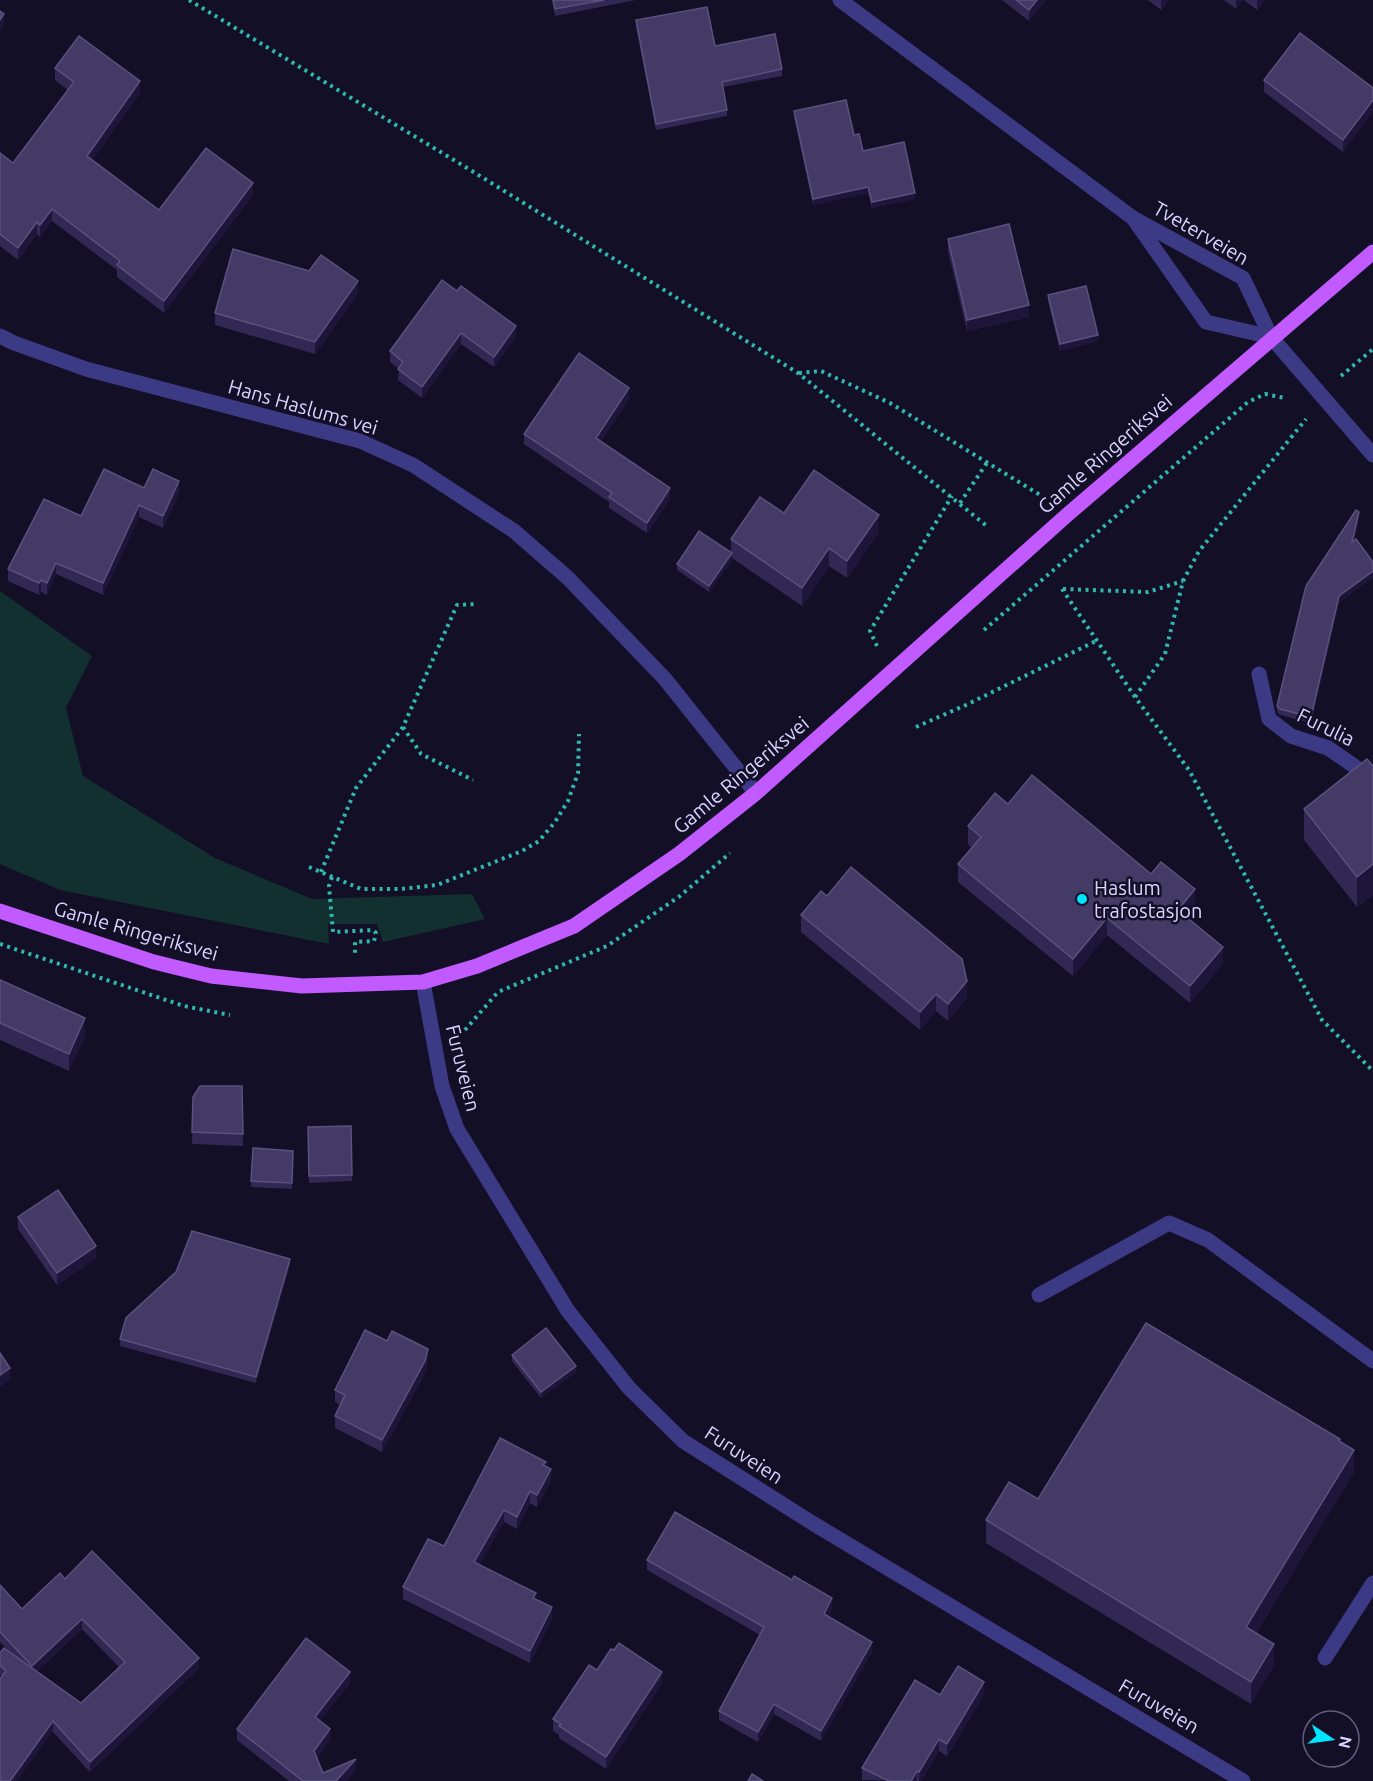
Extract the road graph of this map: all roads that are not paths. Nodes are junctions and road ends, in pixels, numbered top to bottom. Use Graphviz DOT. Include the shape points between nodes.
graph roads {
  1 [pos="840,0"];
  2 [pos="1133,219"];
  3 [pos="1373,252"];
  4 [pos="0,336"];
  5 [pos="1271,337"];
  6 [pos="1373,455"];
  7 [pos="1259,674"];
  8 [pos="1373,779"];
  9 [pos="756,794"];
  10 [pos="0,910"];
  11 [pos="423,982"];
  12 [pos="1039,1295"];
  13 [pos="1373,1361"];
  14 [pos="1373,1583"];
  15 [pos="1325,1658"];
  16 [pos="1243,1781"];
  1 -- 2 [label="street, Tveterveien"];
  2 -- 5 [label="street, Tveterveien" via="1243,278"];
  2 -- 5 [label="street, Tveterveien" via="1206,322"];
  3 -- 5 [label="main road, Gamle Ringeriksvei"];
  4 -- 9 [label="street, Hans Haslums vei" via="86,369 360,441 413,465 514,531 568,578 665,679"];
  5 -- 6 [label="street"];
  5 -- 9 [label="main road, Gamle Ringeriksvei"];
  7 -- 8 [label="street, Furulia" via="1269,719 1291,736 1328,748"];
  9 -- 11 [label="main road, Gamle Ringeriksvei" via="679,854 574,926 477,966"];
  10 -- 11 [label="main road, Gamle Ringeriksvei" via="154,962 211,976 302,986"];
  11 -- 16 [label="street, Furuveien" via="442,1086 457,1129 568,1311 629,1388 684,1441 814,1524"];
  12 -- 13 [label="street" via="1169,1223 1208,1240"];
  14 -- 15 [label="street"];
}
